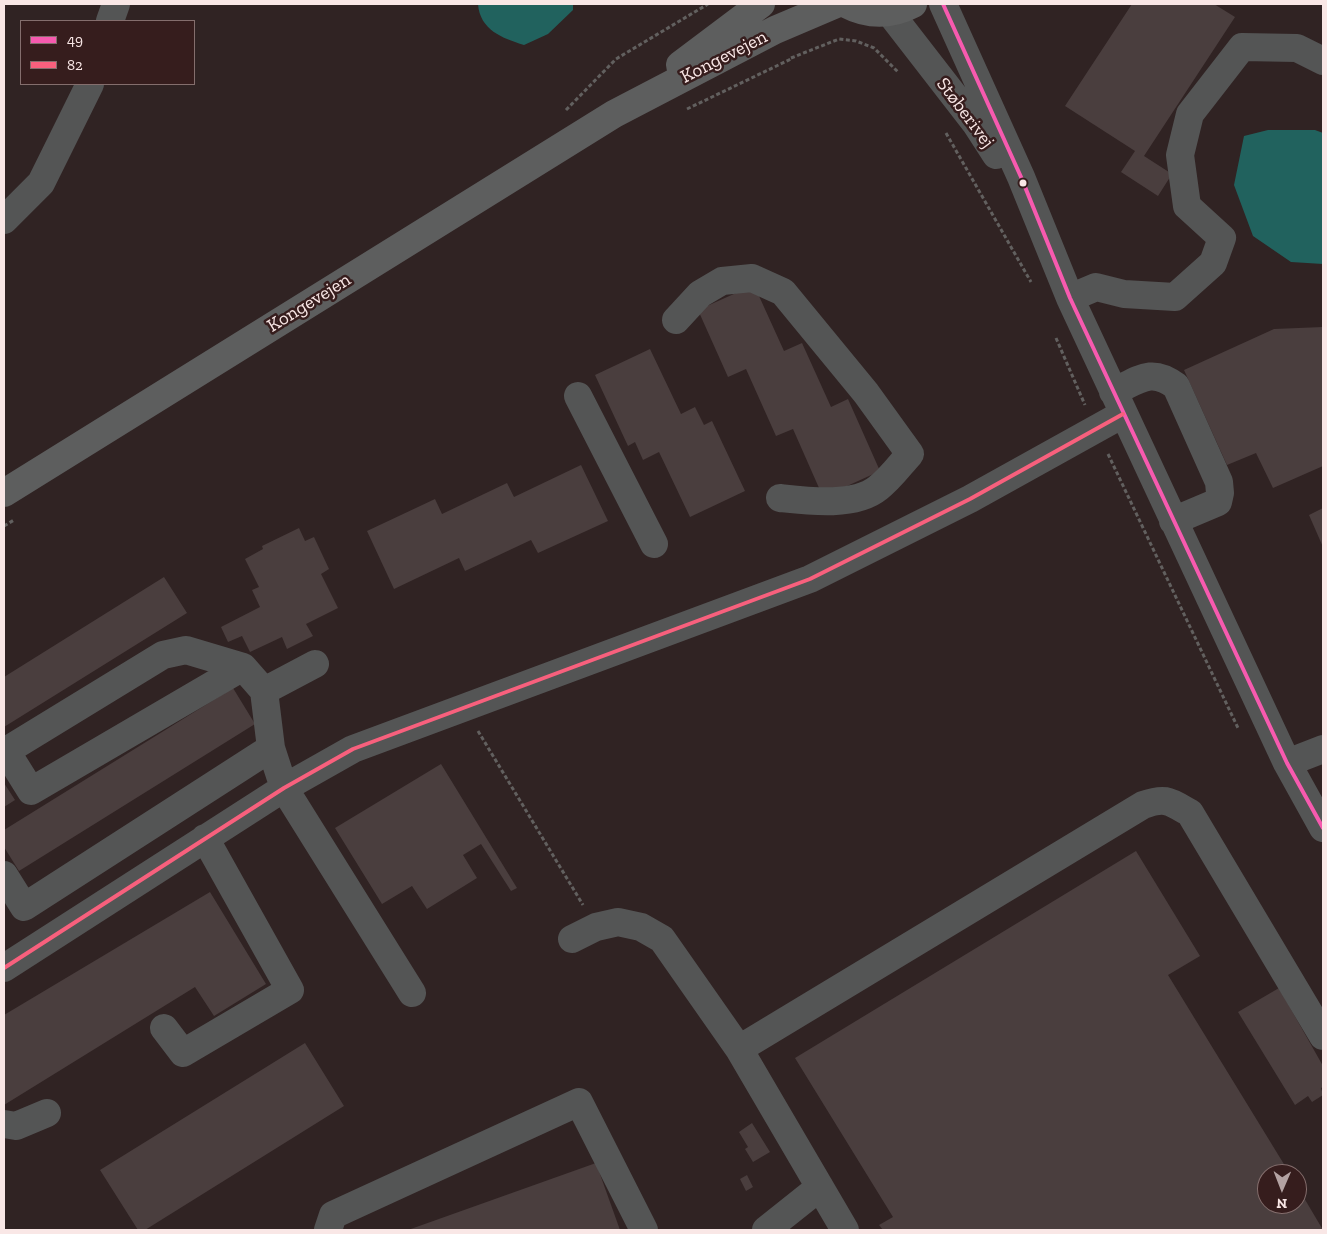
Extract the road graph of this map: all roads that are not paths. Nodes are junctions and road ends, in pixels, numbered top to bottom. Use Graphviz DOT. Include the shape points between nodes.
graph roads {
  1 [pos="116,4"];
  2 [pos="761,4"];
  3 [pos="836,4"];
  4 [pos="846,4"];
  5 [pos="943,4"];
  6 [pos="902,8"];
  7 [pos="110,20"];
  8 [pos="1323,61"];
  9 [pos="90,85"];
  10 [pos="614,114"];
  11 [pos="1034,215"];
  12 [pos="4,220"];
  13 [pos="1070,298"];
  14 [pos="676,320"];
  15 [pos="578,396"];
  16 [pos="1118,403"];
  17 [pos="4,493"];
  18 [pos="780,498"];
  19 [pos="1173,521"];
  20 [pos="654,544"];
  21 [pos="315,664"];
  22 [pos="243,667"];
  23 [pos="264,691"];
  24 [pos="271,748"];
  25 [pos="1323,749"];
  26 [pos="5,751"];
  27 [pos="1287,763"];
  28 [pos="284,788"];
  29 [pos="1323,828"];
  30 [pos="205,838"];
  31 [pos="4,875"];
  32 [pos="572,939"];
  33 [pos="4,968"];
  34 [pos="412,994"];
  35 [pos="164,1028"];
  36 [pos="1323,1036"];
  37 [pos="739,1049"];
  38 [pos="47,1113"];
  39 [pos="4,1124"];
  40 [pos="820,1187"];
  41 [pos="328,1230"];
  42 [pos="644,1230"];
  43 [pos="766,1230"];
  44 [pos="845,1230"];
  1 -- 7 [label="street"];
  2 -- 10 [label="main road, Kongevejen"];
  3 -- 10 [label="main road, Kongevejen" via="775,30"];
  4 -- 6 [label="main road" via="873,14"];
  5 -- 11 [label="street, Støberivej" via="1021,177"];
  6 -- 11 [label="street, Støberivej" via="930,66 976,124"];
  8 -- 13 [label="street" via="1297,48 1242,47 1190,114 1180,155 1186,206 1222,238 1213,263 1175,296 1124,294 1096,287"];
  9 -- 12 [label="street" via="42,183"];
  10 -- 17 [label="main road, Kongevejen"];
  11 -- 13 [label="street, Støberivej"];
  13 -- 16 [label="street, Støberivej"];
  14 -- 18 [label="street" via="700,294 722,281 752,278 783,292 910,454 878,489 851,499 818,502"];
  15 -- 20 [label="street"];
  16 -- 19 [label="street, Støberivej"];
  16 -- 19 [label="street" via="1150,375 1164,376 1176,386 1219,482 1220,493 1218,502"];
  16 -- 28 [label="street" via="970,499 810,579 353,749"];
  19 -- 27 [label="street, Støberivej"];
  21 -- 23 [label="street"];
  22 -- 23 [label="street"];
  22 -- 26 [label="street" via="186,650 163,655"];
  22 -- 26 [label="street" via="31,791"];
  23 -- 24 [label="street"];
  24 -- 28 [label="street"];
  24 -- 31 [label="street" via="24,907"];
  25 -- 27 [label="street"];
  27 -- 29 [label="street, Støberivej"];
  28 -- 30 [label="street"];
  28 -- 34 [label="street"];
  30 -- 33 [label="street"];
  30 -- 35 [label="street" via="290,990 183,1053"];
  32 -- 37 [label="street" via="596,927 618,922 641,927 662,939"];
  36 -- 37 [label="street" via="1190,812 1160,800 1134,810"];
  37 -- 40 [label="street"];
  38 -- 39 [label="street" via="16,1126"];
  40 -- 43 [label="street"];
  40 -- 44 [label="street"];
  41 -- 42 [label="street" via="333,1215 578,1102"];
}
